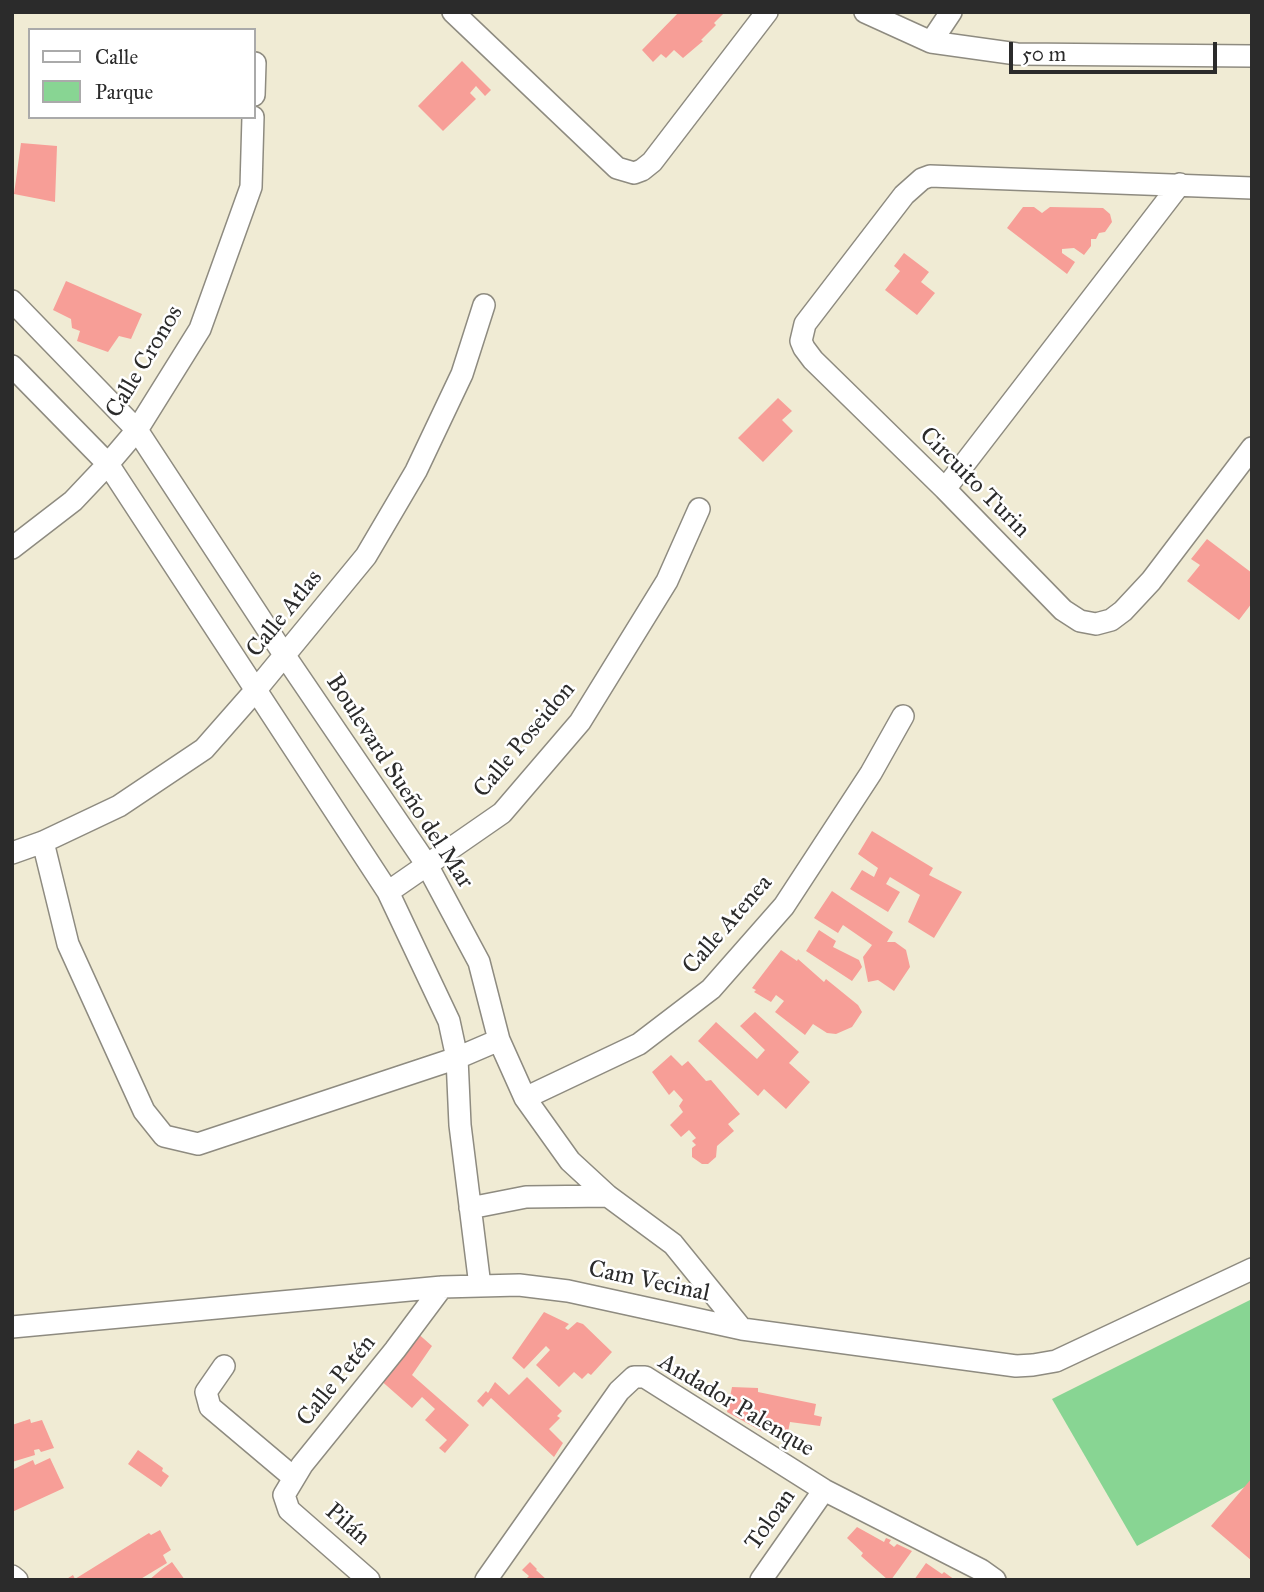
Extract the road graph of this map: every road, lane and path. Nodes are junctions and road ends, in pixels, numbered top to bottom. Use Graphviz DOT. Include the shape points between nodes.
graph roads {
  1 [pos="453,12"];
  2 [pos="766,12"];
  3 [pos="865,12"];
  4 [pos="951,12"];
  5 [pos="931,43"];
  6 [pos="1252,57"];
  7 [pos="253,119"];
  8 [pos="1180,184"];
  9 [pos="1252,188"];
  10 [pos="12,301"];
  11 [pos="484,304"];
  12 [pos="12,366"];
  13 [pos="137,430"];
  14 [pos="1252,448"];
  15 [pos="108,464"];
  16 [pos="945,489"];
  17 [pos="699,509"];
  18 [pos="12,548"];
  19 [pos="285,656"];
  20 [pos="255,691"];
  21 [pos="903,716"];
  22 [pos="43,842"];
  23 [pos="12,853"];
  24 [pos="427,866"];
  25 [pos="388,892"];
  26 [pos="499,1040"];
  27 [pos="457,1058"];
  28 [pos="526,1098"];
  29 [pos="608,1196"];
  30 [pos="470,1208"];
  31 [pos="1252,1269"];
  32 [pos="480,1286"];
  33 [pos="442,1287"];
  34 [pos="12,1327"];
  35 [pos="742,1329"];
  36 [pos="224,1366"];
  37 [pos="293,1477"];
  38 [pos="824,1490"];
  39 [pos="12,1576"];
  40 [pos="17,1580"];
  41 [pos="369,1580"];
  42 [pos="486,1580"];
  43 [pos="761,1580"];
  44 [pos="995,1580"];
  1 -- 2 [label="street" via="617,168 634,173 652,162"];
  3 -- 5 [label="street"];
  4 -- 5 [label="street"];
  5 -- 6 [label="street" via="1017,54"];
  7 -- 13 [label="street, Calle Cronos" via="251,187 200,329"];
  8 -- 9 [label="street"];
  8 -- 16 [label="street"];
  8 -- 16 [label="street, Circuito Turin" via="940,175 922,179 805,324 801,341 813,360"];
  10 -- 13 [label="street, Boulevard Sueño del Mar"];
  11 -- 19 [label="street, Calle Atlas" via="462,374 416,471 366,556"];
  12 -- 15 [label="street"];
  13 -- 15 [label="street, Calle Cronos"];
  13 -- 19 [label="street, Boulevard Sueño del Mar"];
  14 -- 16 [label="street, Circuito Turin" via="1151,582 1123,611 1096,624 1063,610"];
  15 -- 18 [label="street, Calle Cronos" via="73,501"];
  15 -- 20 [label="street"];
  17 -- 24 [label="street, Calle Poseidon" via="667,581 580,722 502,813"];
  19 -- 20 [label="street, Calle Atlas"];
  19 -- 24 [label="street, Boulevard Sueño del Mar"];
  20 -- 22 [label="street, Calle Atlas" via="204,749 119,806"];
  20 -- 25 [label="street"];
  21 -- 28 [label="street, Calle Atenea" via="783,906 710,989 639,1044"];
  22 -- 23 [label="street, Calle Atlas"];
  22 -- 27 [label="street" via="68,944 144,1111 164,1136 198,1144"];
  24 -- 25 [label="street, Calle Poseidon"];
  24 -- 26 [label="street, Boulevard Sueño del Mar" via="478,962"];
  25 -- 27 [label="street" via="449,1021"];
  26 -- 27 [label="street"];
  26 -- 28 [label="street, Boulevard Sueño del Mar"];
  27 -- 30 [label="street"];
  28 -- 29 [label="street, Boulevard Sueño del Mar" via="570,1161"];
  29 -- 30 [label="street" via="526,1197"];
  29 -- 35 [label="street, Boulevard Sueño del Mar" via="673,1244"];
  30 -- 32 [label="street"];
  31 -- 35 [label="street, Cam Vecinal" via="1056,1361 1033,1365"];
  32 -- 33 [label="street, Cam Vecinal"];
  32 -- 35 [label="street, Cam Vecinal" via="568,1291"];
  33 -- 34 [label="street, Cam Vecinal"];
  33 -- 37 [label="street, Calle Petén"];
  36 -- 37 [label="street" via="206,1392 210,1407"];
  37 -- 41 [label="street, Pilán" via="284,1496 289,1510"];
  38 -- 42 [label="street, Andador Palenque" via="645,1377 634,1377 619,1391"];
  38 -- 43 [label="street, Toloan"];
  38 -- 44 [label="street, Andador Palenque"];
  39 -- 40 [label="street"];
}
